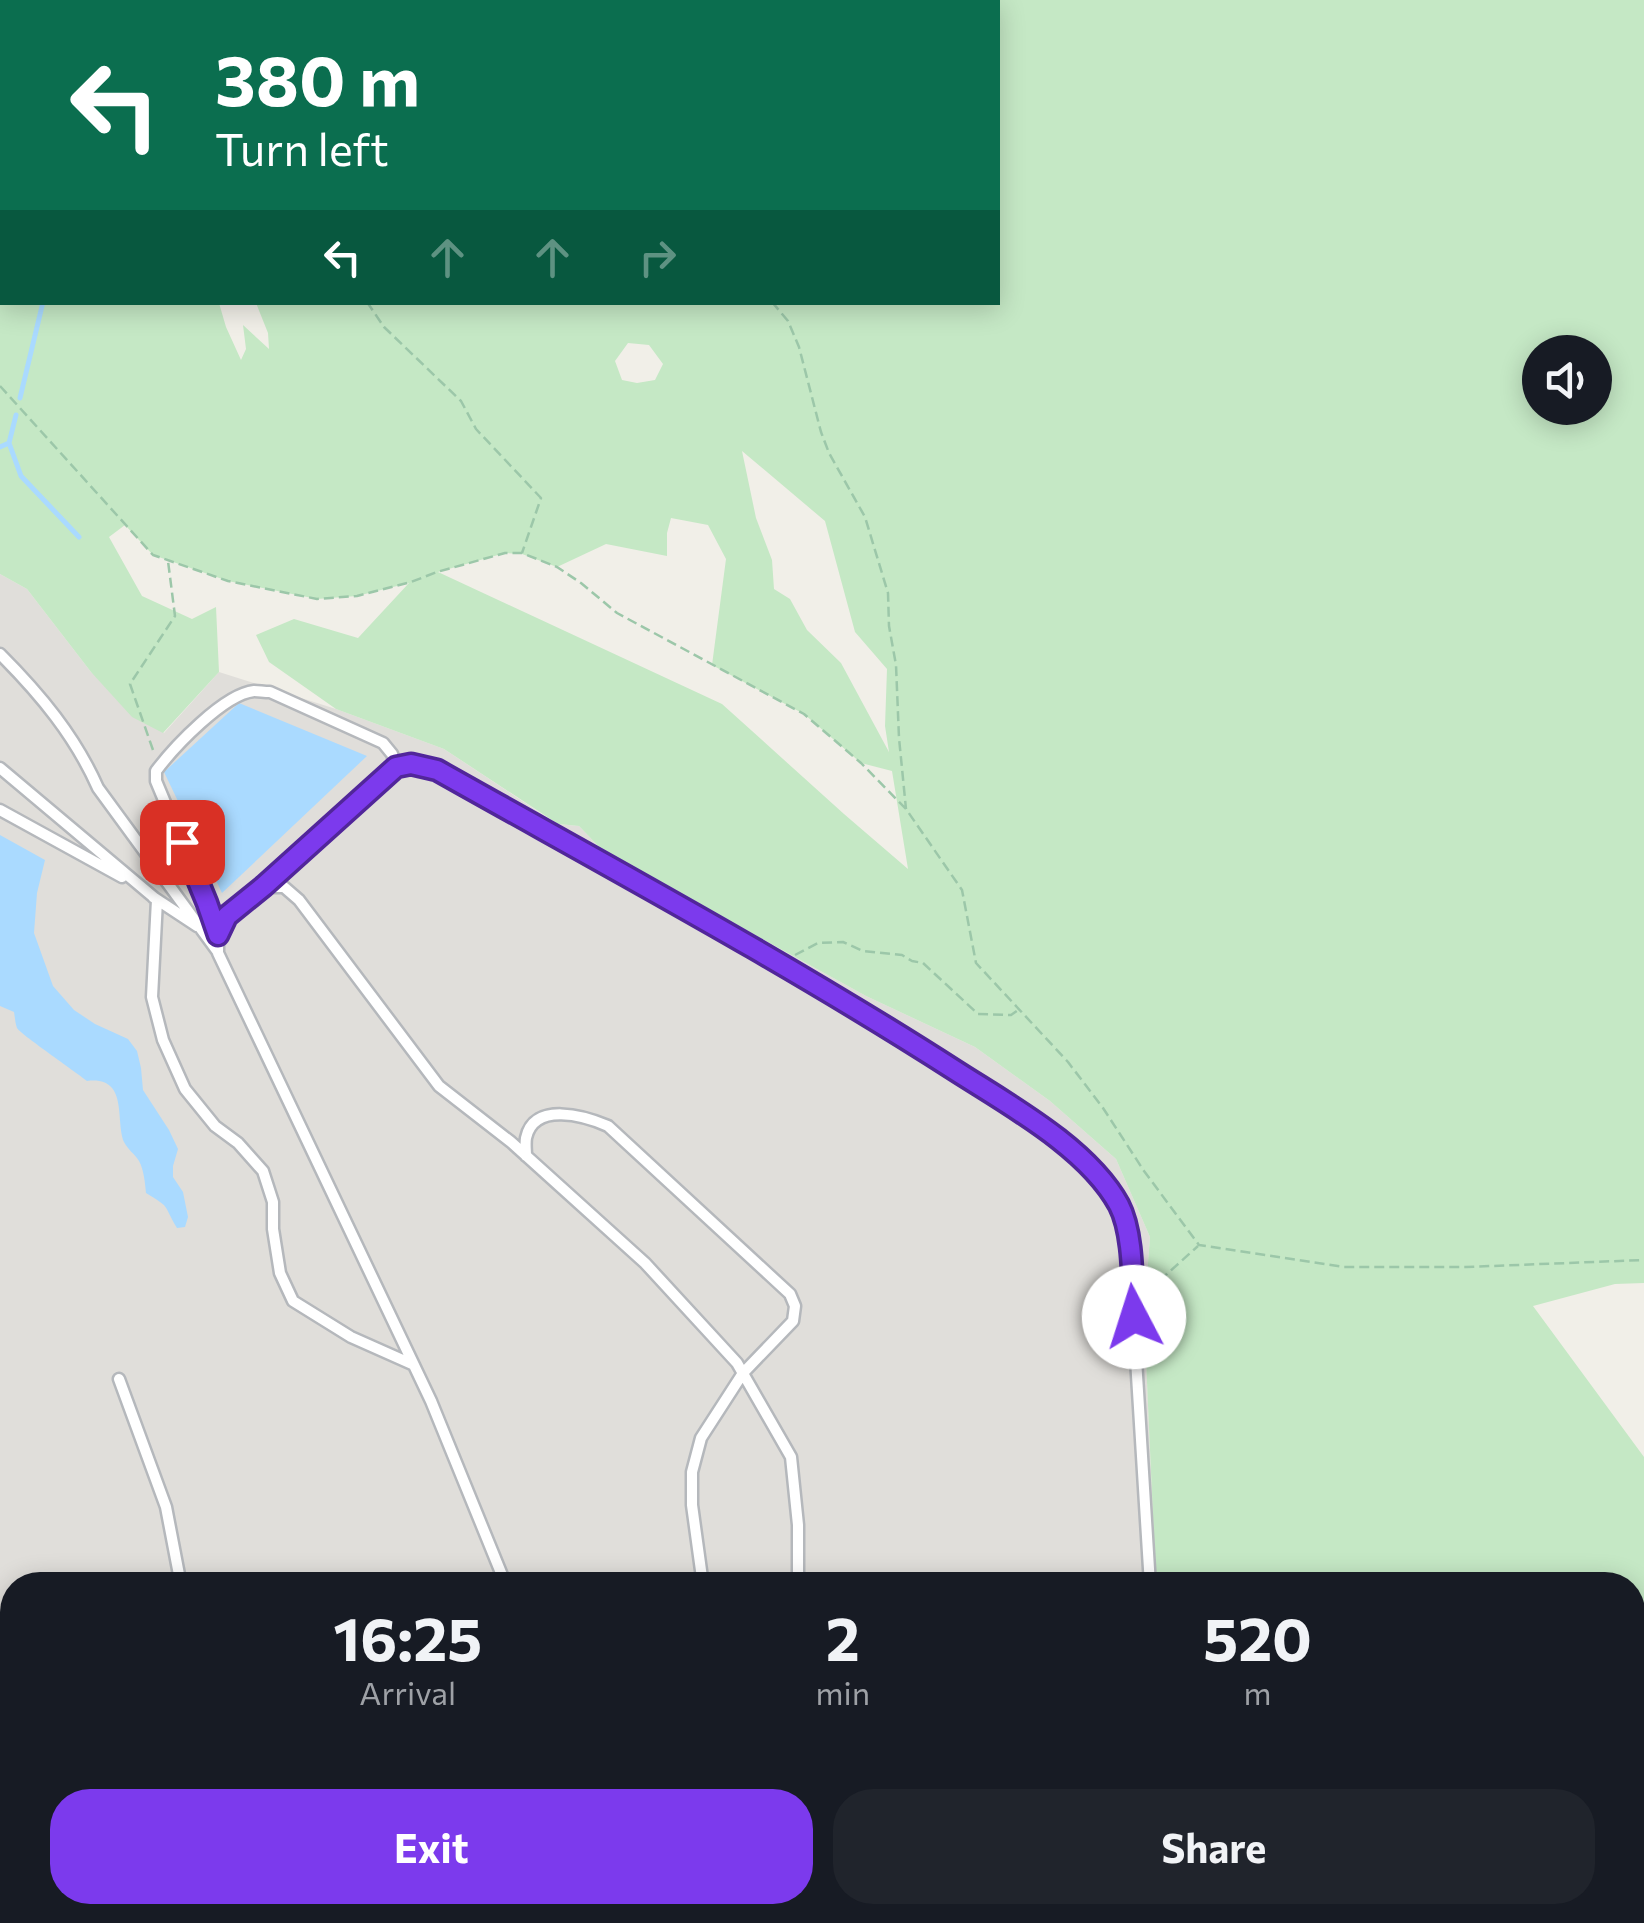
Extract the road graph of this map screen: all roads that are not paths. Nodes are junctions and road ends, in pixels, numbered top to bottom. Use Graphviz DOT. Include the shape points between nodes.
graph roads {
  1 [pos="0,654"];
  2 [pos="396,767"];
  3 [pos="0,768"];
  4 [pos="0,810"];
  5 [pos="264,886"];
  6 [pos="157,900"];
  7 [pos="202,930"];
  8 [pos="218,935"];
  9 [pos="218,953"];
  10 [pos="526,1156"];
  11 [pos="414,1365"];
  12 [pos="743,1372"];
  13 [pos="119,1378"];
  14 [pos="178,1572"];
  15 [pos="501,1572"];
  16 [pos="701,1572"];
  17 [pos="798,1572"];
  18 [pos="1149,1572"];
  1 -- 7 [label="lane" via="68,732 98,788"];
  2 -- 5 [label="lane"];
  2 -- 8 [label="lane" via="383,743 270,692 252,691 214,710 159,766 156,781"];
  2 -- 18 [label="lane" via="437,770 873,1018 1038,1124 1088,1164 1119,1205 1128,1230"];
  3 -- 6 [label="lane"];
  4 -- 6 [label="lane"];
  5 -- 8 [label="lane" via="227,916"];
  5 -- 10 [label="lane" via="284,887 299,900 439,1086"];
  6 -- 7 [label="lane"];
  6 -- 11 [label="lane" via="152,998 163,1040 185,1088 263,1170 280,1273 293,1301"];
  7 -- 9 [label="lane"];
  8 -- 9 [label="lane"];
  9 -- 11 [label="lane"];
  10 -- 12 [label="lane" via="645,1263"];
  10 -- 12 [label="lane" via="526,1136 550,1116 586,1116 608,1126 790,1294 793,1322"];
  11 -- 15 [label="lane"];
  12 -- 16 [label="lane" via="701,1438 692,1472"];
  12 -- 17 [label="lane" via="792,1457"];
  13 -- 14 [label="lane" via="166,1507"];
}
